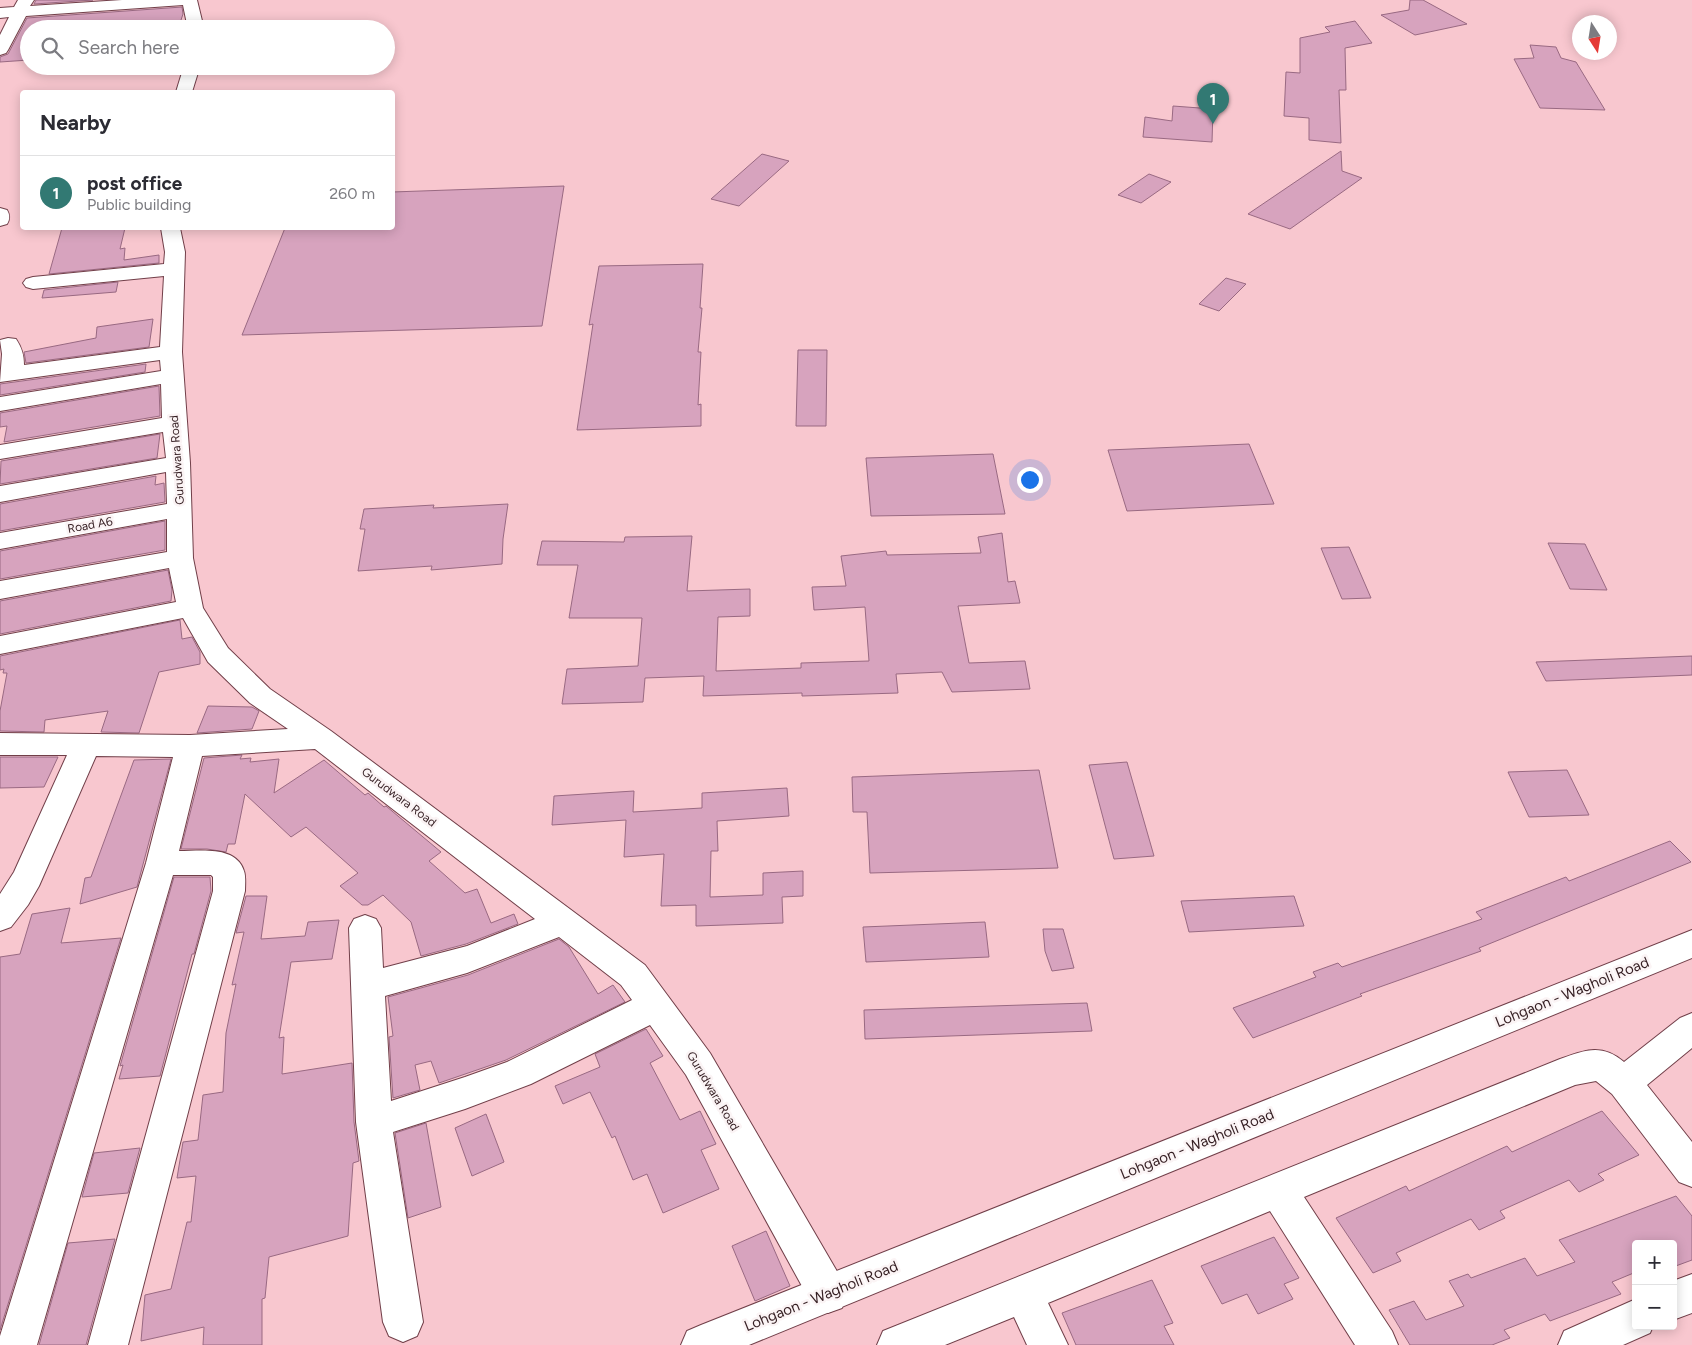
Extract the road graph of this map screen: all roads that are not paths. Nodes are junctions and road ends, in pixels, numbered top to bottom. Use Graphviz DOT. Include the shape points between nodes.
graph roads {
  1 [pos="189,0"];
  2 [pos="24,6"];
  3 [pos="0,13"];
  4 [pos="194,20"];
  5 [pos="0,50"];
  6 [pos="189,75"];
  7 [pos="185,90"];
  8 [pos="0,214"];
  9 [pos="0,220"];
  10 [pos="171,230"];
  11 [pos="174,269"];
  12 [pos="32,283"];
  13 [pos="8,344"];
  14 [pos="171,364"];
  15 [pos="6,374"];
  16 [pos="0,404"];
  17 [pos="174,423"];
  18 [pos="0,452"];
  19 [pos="178,462"];
  20 [pos="0,494"];
  21 [pos="180,509"];
  22 [pos="0,540"];
  23 [pos="180,558"];
  24 [pos="0,590"];
  25 [pos="190,608"];
  26 [pos="0,645"];
  27 [pos="321,738"];
  28 [pos="0,744"];
  29 [pos="86,745"];
  30 [pos="190,746"];
  31 [pos="161,863"];
  32 [pos="0,918"];
  33 [pos="562,921"];
  34 [pos="365,928"];
  35 [pos="1692,944"];
  36 [pos="368,986"];
  37 [pos="655,1005"];
  38 [pos="1692,1028"];
  39 [pos="1624,1083"];
  40 [pos="374,1122"];
  41 [pos="1692,1170"];
  42 [pos="1278,1190"];
  43 [pos="1692,1293"];
  44 [pos="828,1294"];
  45 [pos="1023,1294"];
  46 [pos="1677,1299"];
  47 [pos="1632,1320"];
  48 [pos="404,1322"];
  49 [pos="17,1345"];
  50 [pos="108,1345"];
  51 [pos="701,1345"];
  52 [pos="898,1345"];
  53 [pos="1048,1345"];
  54 [pos="1378,1345"];
  55 [pos="1578,1345"];
  1 -- 2 [label="street"];
  1 -- 4 [label="street"];
  2 -- 3 [label="street"];
  2 -- 5 [label="street"];
  6 -- 7 [label="street"];
  8 -- 9 [label="street"];
  10 -- 11 [label="street, Gurudwara Road"];
  11 -- 12 [label="street"];
  11 -- 14 [label="street, Gurudwara Road"];
  13 -- 15 [label="street" via="13,354"];
  14 -- 15 [label="street"];
  14 -- 16 [label="street"];
  14 -- 17 [label="street, Gurudwara Road"];
  17 -- 18 [label="street"];
  17 -- 19 [label="street, Gurudwara Road"];
  19 -- 20 [label="street"];
  19 -- 21 [label="street, Gurudwara Road"];
  21 -- 22 [label="street, Road A6"];
  21 -- 23 [label="street, Gurudwara Road"];
  23 -- 24 [label="street"];
  23 -- 25 [label="street, Gurudwara Road"];
  25 -- 26 [label="street"];
  25 -- 27 [label="street, Gurudwara Road" via="218,655 260,696"];
  27 -- 30 [label="street"];
  27 -- 33 [label="street, Gurudwara Road"];
  28 -- 29 [label="street"];
  29 -- 30 [label="street"];
  29 -- 32 [label="street" via="28,877"];
  30 -- 31 [label="street"];
  31 -- 49 [label="street"];
  31 -- 50 [label="street" via="217,864 229,872 229,891"];
  33 -- 36 [label="street" via="494,952 413,977"];
  33 -- 37 [label="street, Gurudwara Road" via="633,975"];
  34 -- 36 [label="street"];
  35 -- 44 [label="street, Lohgaon - Wagholi Road"];
  36 -- 40 [label="street"];
  37 -- 40 [label="street" via="518,1073 451,1099"];
  37 -- 44 [label="street, Gurudwara Road" via="698,1064"];
  38 -- 39 [label="street"];
  39 -- 41 [label="street"];
  39 -- 42 [label="street" via="1602,1064 1572,1070"];
  40 -- 48 [label="street"];
  42 -- 45 [label="street"];
  42 -- 54 [label="street"];
  43 -- 46 [label="street"];
  44 -- 51 [label="street, Lohgaon - Wagholi Road"];
  45 -- 52 [label="street"];
  45 -- 53 [label="street"];
  47 -- 55 [label="street"];
}
